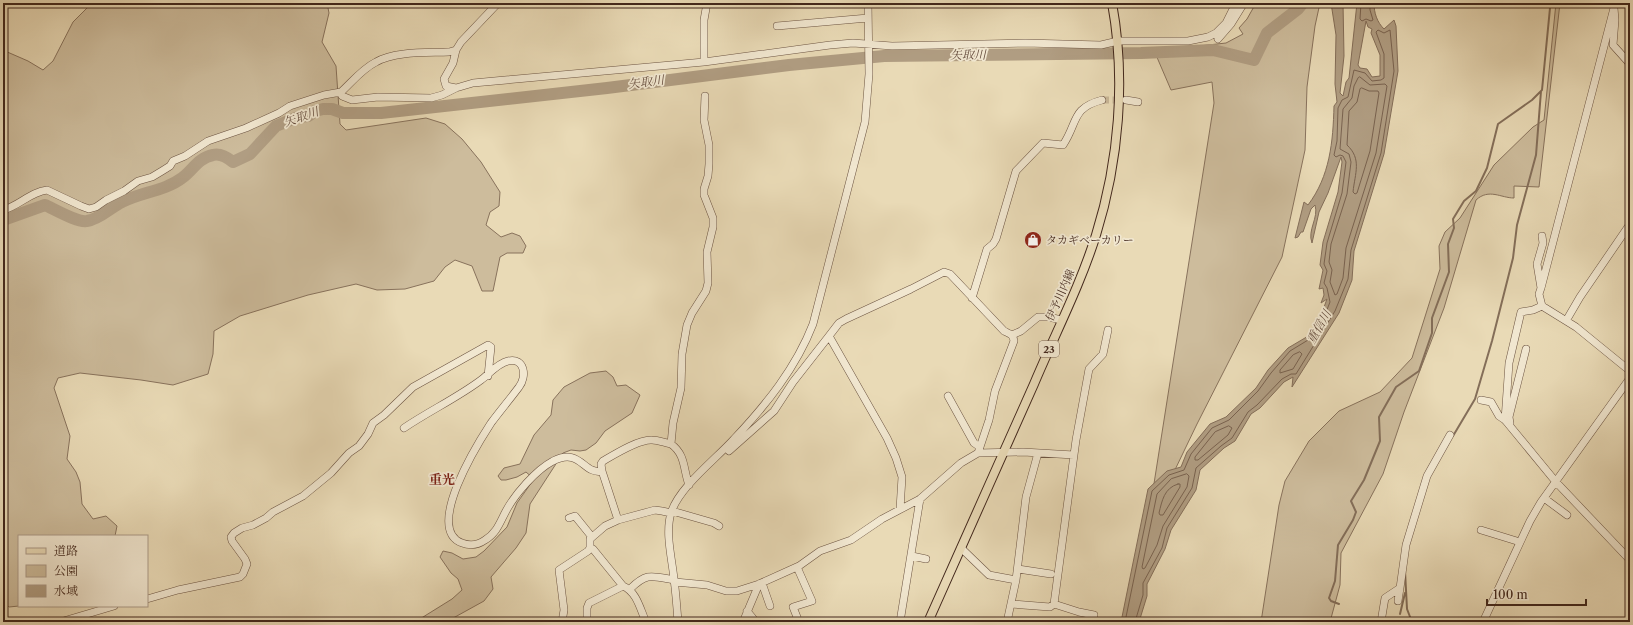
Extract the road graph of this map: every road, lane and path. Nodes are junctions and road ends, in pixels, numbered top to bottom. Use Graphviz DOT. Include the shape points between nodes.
graph roads {
  1 [pos="498,3"];
  2 [pos="706,3"];
  3 [pos="868,3"];
  4 [pos="1112,3"];
  5 [pos="1236,3"];
  6 [pos="1244,3"];
  7 [pos="1614,6"];
  8 [pos="868,18"];
  9 [pos="777,26"];
  10 [pos="1208,37"];
  11 [pos="1118,43"];
  12 [pos="868,45"];
  13 [pos="456,50"];
  14 [pos="704,62"];
  15 [pos="1630,64"];
  16 [pos="456,88"];
  17 [pos="340,92"];
  18 [pos="705,96"];
  19 [pos="1102,100"];
  20 [pos="1126,100"];
  21 [pos="1138,102"];
  22 [pos="3,210"];
  23 [pos="1630,224"];
  24 [pos="1542,236"];
  25 [pos="1540,291"];
  26 [pos="972,298"];
  27 [pos="1538,310"];
  28 [pos="1061,320"];
  29 [pos="1566,321"];
  30 [pos="1108,330"];
  31 [pos="1012,335"];
  32 [pos="829,336"];
  33 [pos="1526,349"];
  34 [pos="1630,370"];
  35 [pos="488,376"];
  36 [pos="1630,378"];
  37 [pos="948,396"];
  38 [pos="1481,400"];
  39 [pos="1505,420"];
  40 [pos="1510,427"];
  41 [pos="404,428"];
  42 [pos="1450,435"];
  43 [pos="671,444"];
  44 [pos="979,450"];
  45 [pos="1004,452"];
  46 [pos="1038,453"];
  47 [pos="1074,454"];
  48 [pos="714,460"];
  49 [pos="602,470"];
  50 [pos="1556,482"];
  51 [pos="689,485"];
  52 [pos="1544,498"];
  53 [pos="920,499"];
  54 [pos="900,509"];
  55 [pos="672,512"];
  56 [pos="1566,515"];
  57 [pos="569,518"];
  58 [pos="618,520"];
  59 [pos="719,526"];
  60 [pos="1481,530"];
  61 [pos="592,537"];
  62 [pos="1520,542"];
  63 [pos="590,548"];
  64 [pos="961,548"];
  65 [pos="912,556"];
  66 [pos="926,559"];
  67 [pos="1630,560"];
  68 [pos="797,567"];
  69 [pos="1018,569"];
  70 [pos="1051,574"];
  71 [pos="1016,580"];
  72 [pos="675,581"];
  73 [pos="760,584"];
  74 [pos="627,588"];
  75 [pos="1400,588"];
  76 [pos="148,599"];
  77 [pos="1398,601"];
  78 [pos="1011,604"];
  79 [pos="1054,604"];
  80 [pos="770,606"];
  81 [pos="111,607"];
  82 [pos="747,611"];
  83 [pos="1094,614"];
  84 [pos="60,622"];
  85 [pos="562,622"];
  86 [pos="585,622"];
  87 [pos="646,622"];
  88 [pos="678,622"];
  89 [pos="743,622"];
  90 [pos="756,622"];
  91 [pos="799,622"];
  92 [pos="900,622"];
  93 [pos="928,622"];
  94 [pos="1007,622"];
  95 [pos="1381,622"];
  96 [pos="1483,622"];
  1 -- 13 [label="street"];
  2 -- 14 [label="street"];
  3 -- 8 [label="street"];
  4 -- 11 [label="main road, 伊予川内線 / 23"];
  5 -- 10 [label="street" via="1226,23"];
  6 -- 10 [label="street" via="1221,38 1213,40"];
  7 -- 15 [label="street" via="1613,45"];
  7 -- 25 [label="street"];
  8 -- 9 [label="street"];
  8 -- 12 [label="street"];
  10 -- 11 [label="street" via="1188,41"];
  11 -- 12 [label="street"];
  11 -- 28 [label="main road, 伊予川内線 / 23" via="1119,91 1116,133 1102,212 1086,264"];
  12 -- 14 [label="street" via="830,45"];
  12 -- 48 [label="street" via="866,122 806,343 778,388"];
  13 -- 16 [label="street" via="453,63 444,79 446,86"];
  13 -- 17 [label="street" via="384,58 369,66"];
  14 -- 16 [label="street" via="473,83"];
  16 -- 17 [label="street" via="442,95 427,98 406,96 352,100 342,96"];
  17 -- 22 [label="street" via="290,106 246,128 208,141 173,161 170,166 152,177 138,181 96,207 80,206 47,190"];
  18 -- 43 [label="street" via="704,120 709,164 704,195 713,218 707,252 708,283 687,325 682,354 681,388"];
  19 -- 26 [label="street" via="1090,103 1080,110 1063,145 1043,143 1016,171 996,239 987,249"];
  20 -- 21 [label="street"];
  23 -- 29 [label="street"];
  24 -- 25 [label="street" via="1537,264"];
  25 -- 27 [label="street"];
  26 -- 31 [label="street"];
  26 -- 32 [label="street" via="950,274 944,272 846,319 839,323"];
  27 -- 29 [label="street"];
  27 -- 39 [label="street" via="1521,312 1508,363"];
  28 -- 31 [label="street" via="1038,317"];
  28 -- 45 [label="main road, 伊予川内線 / 23"];
  29 -- 34 [label="street"];
  30 -- 47 [label="street" via="1103,354 1089,369"];
  31 -- 44 [label="street" via="1014,341 995,392"];
  32 -- 48 [label="street" via="774,411 721,457"];
  32 -- 54 [label="street" via="896,458 902,476"];
  33 -- 40 [label="street" via="1509,417"];
  35 -- 41 [label="street"];
  35 -- 49 [label="street" via="509,360 523,366 525,372 522,383 492,423 464,469 449,511 448,521 453,537 469,545 485,540 501,524 506,511 527,482 554,460 566,456 574,457 595,472"];
  35 -- 76 [label="street" via="491,347 488,345 413,387 373,423 364,441 322,482 266,518 234,533 232,541 247,564 240,577"];
  36 -- 50 [label="street"];
  37 -- 44 [label="street"];
  38 -- 39 [label="street" via="1491,402 1499,416"];
  39 -- 40 [label="street"];
  40 -- 50 [label="street"];
  42 -- 75 [label="street" via="1427,476 1406,545"];
  43 -- 49 [label="street" via="653,440 638,443 604,461"];
  43 -- 51 [label="street" via="682,456"];
  44 -- 45 [label="street"];
  44 -- 53 [label="street"];
  45 -- 46 [label="street"];
  45 -- 64 [label="main road, 伊予川内線 / 23"];
  46 -- 47 [label="street"];
  46 -- 69 [label="street" via="1026,497"];
  47 -- 79 [label="street"];
  48 -- 51 [label="street"];
  49 -- 58 [label="street"];
  50 -- 52 [label="street"];
  50 -- 67 [label="street"];
  51 -- 55 [label="street" via="679,497"];
  52 -- 56 [label="street"];
  52 -- 62 [label="street"];
  53 -- 54 [label="street"];
  53 -- 65 [label="street"];
  54 -- 68 [label="street" via="851,540 820,551"];
  55 -- 58 [label="street" via="655,510"];
  55 -- 59 [label="street"];
  55 -- 72 [label="street" via="670,534"];
  57 -- 61 [label="street" via="575,516"];
  58 -- 61 [label="street" via="605,526"];
  60 -- 62 [label="street"];
  61 -- 63 [label="street"];
  62 -- 96 [label="street"];
  63 -- 74 [label="street"];
  63 -- 85 [label="street" via="559,570 564,610"];
  64 -- 71 [label="street" via="989,575"];
  64 -- 93 [label="main road, 伊予川内線 / 23"];
  65 -- 66 [label="street"];
  65 -- 92 [label="street"];
  68 -- 73 [label="street"];
  68 -- 91 [label="street" via="812,601 794,607"];
  69 -- 70 [label="street"];
  69 -- 71 [label="street"];
  71 -- 78 [label="street"];
  72 -- 73 [label="street" via="707,585 726,591 737,591"];
  72 -- 74 [label="street" via="648,576"];
  72 -- 88 [label="street"];
  73 -- 80 [label="street"];
  73 -- 82 [label="street"];
  74 -- 86 [label="street" via="589,603"];
  74 -- 87 [label="street" via="637,599"];
  75 -- 77 [label="street"];
  75 -- 95 [label="street" via="1385,598"];
  78 -- 79 [label="street" via="1050,607"];
  78 -- 94 [label="street"];
  79 -- 83 [label="street"];
  81 -- 84 [label="street"];
  82 -- 89 [label="street"];
  82 -- 90 [label="street"];
}
